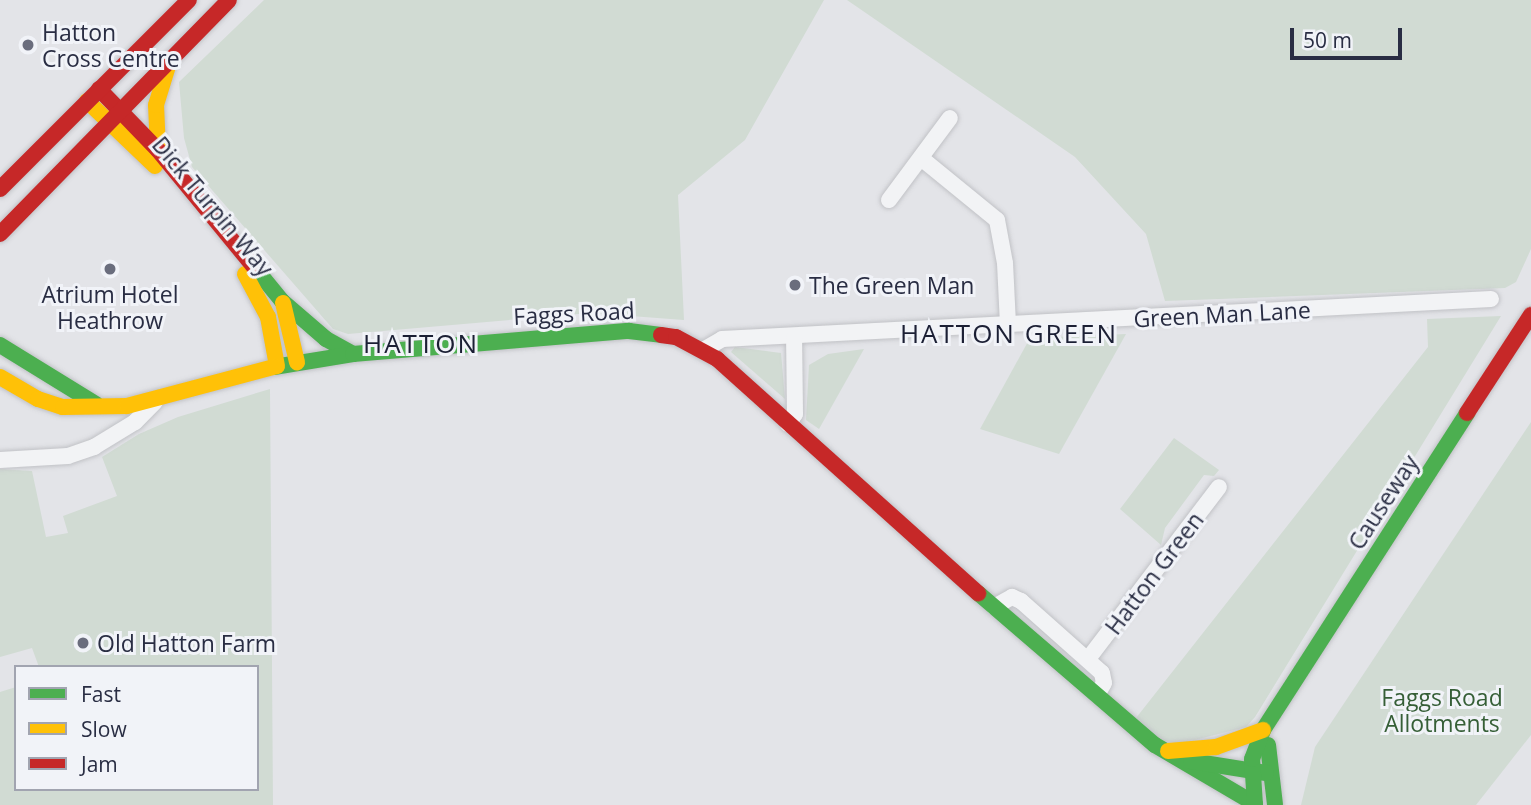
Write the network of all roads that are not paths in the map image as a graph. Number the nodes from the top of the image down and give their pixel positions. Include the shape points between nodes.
1 (189, 0) edge
2 (229, 0) edge
3 (169, 64) junction
4 (99, 89) junction
5 (87, 101) junction
6 (116, 118) junction
7 (950, 118) dead end
8 (158, 150) junction
9 (921, 158) junction
10 (0, 189) edge
11 (889, 200) dead end
12 (0, 234) edge
13 (1491, 299) dead end
14 (282, 301) junction
15 (1531, 315) edge
16 (1008, 324) junction
17 (793, 337) junction
18 (0, 345) edge
19 (705, 349) junction
20 (352, 354) junction
21 (20, 359) junction
22 (297, 362) junction
23 (277, 366) junction
24 (1, 381) edge
25 (155, 402) junction
26 (103, 406) junction
27 (788, 424) junction
28 (0, 460) edge
29 (1219, 487) dead end
30 (994, 607) junction
31 (1088, 659) junction
32 (1097, 695) junction
33 (1273, 713) junction
34 (1263, 730) junction
35 (1162, 750) junction
36 (1178, 760) junction
37 (1252, 770) junction
38 (1268, 774) junction
39 (1255, 805) edge
40 (1275, 805) edge

1 - 4 main road
2 - 3 main road
3 - 6 main road
3 - 8 main road via 156,105
4 - 5 main road
4 - 6 main road
5 - 6 main road
5 - 10 main road
6 - 8 main road, Dick Turpin Way via 134,125
6 - 12 main road
6 - 23 main road, Dick Turpin Way via 255,287 271,327
7 - 9 street
8 - 14 main road, Dick Turpin Way
9 - 11 street
9 - 16 street via 997,220
13 - 16 street, Green Man Lane
14 - 20 main road, Dick Turpin Way via 326,339
14 - 22 main road
15 - 33 main road, Causeway
16 - 17 street, Green Man Lane
17 - 19 street, Green Man Lane via 722,339
17 - 27 street via 794,414
18 - 21 main road, Faggs Road
19 - 20 main road, Faggs Road via 676,337 629,331
19 - 27 main road, Faggs Road
20 - 22 main road, Faggs Road
21 - 24 main road
21 - 26 main road, Faggs Road via 65,389
22 - 23 main road, Faggs Road
23 - 25 main road, Faggs Road
24 - 26 main road, Faggs Road via 63,407
25 - 26 main road, Faggs Road
25 - 28 street via 135,422 94,447 68,456
27 - 30 main road, Faggs Road
29 - 31 street, Hatton Green
30 - 31 street via 1012,597 1021,601
30 - 32 main road, Faggs Road
31 - 32 street via 1104,678
32 - 35 main road, Faggs Road
33 - 34 main road, Causeway
33 - 38 main road, Causeway
34 - 35 main road via 1199,750
34 - 37 main road, Causeway
35 - 36 main road, Faggs Road
36 - 37 main road
36 - 39 main road, Faggs Road
37 - 38 main road
37 - 39 main road, Causeway
38 - 40 main road

